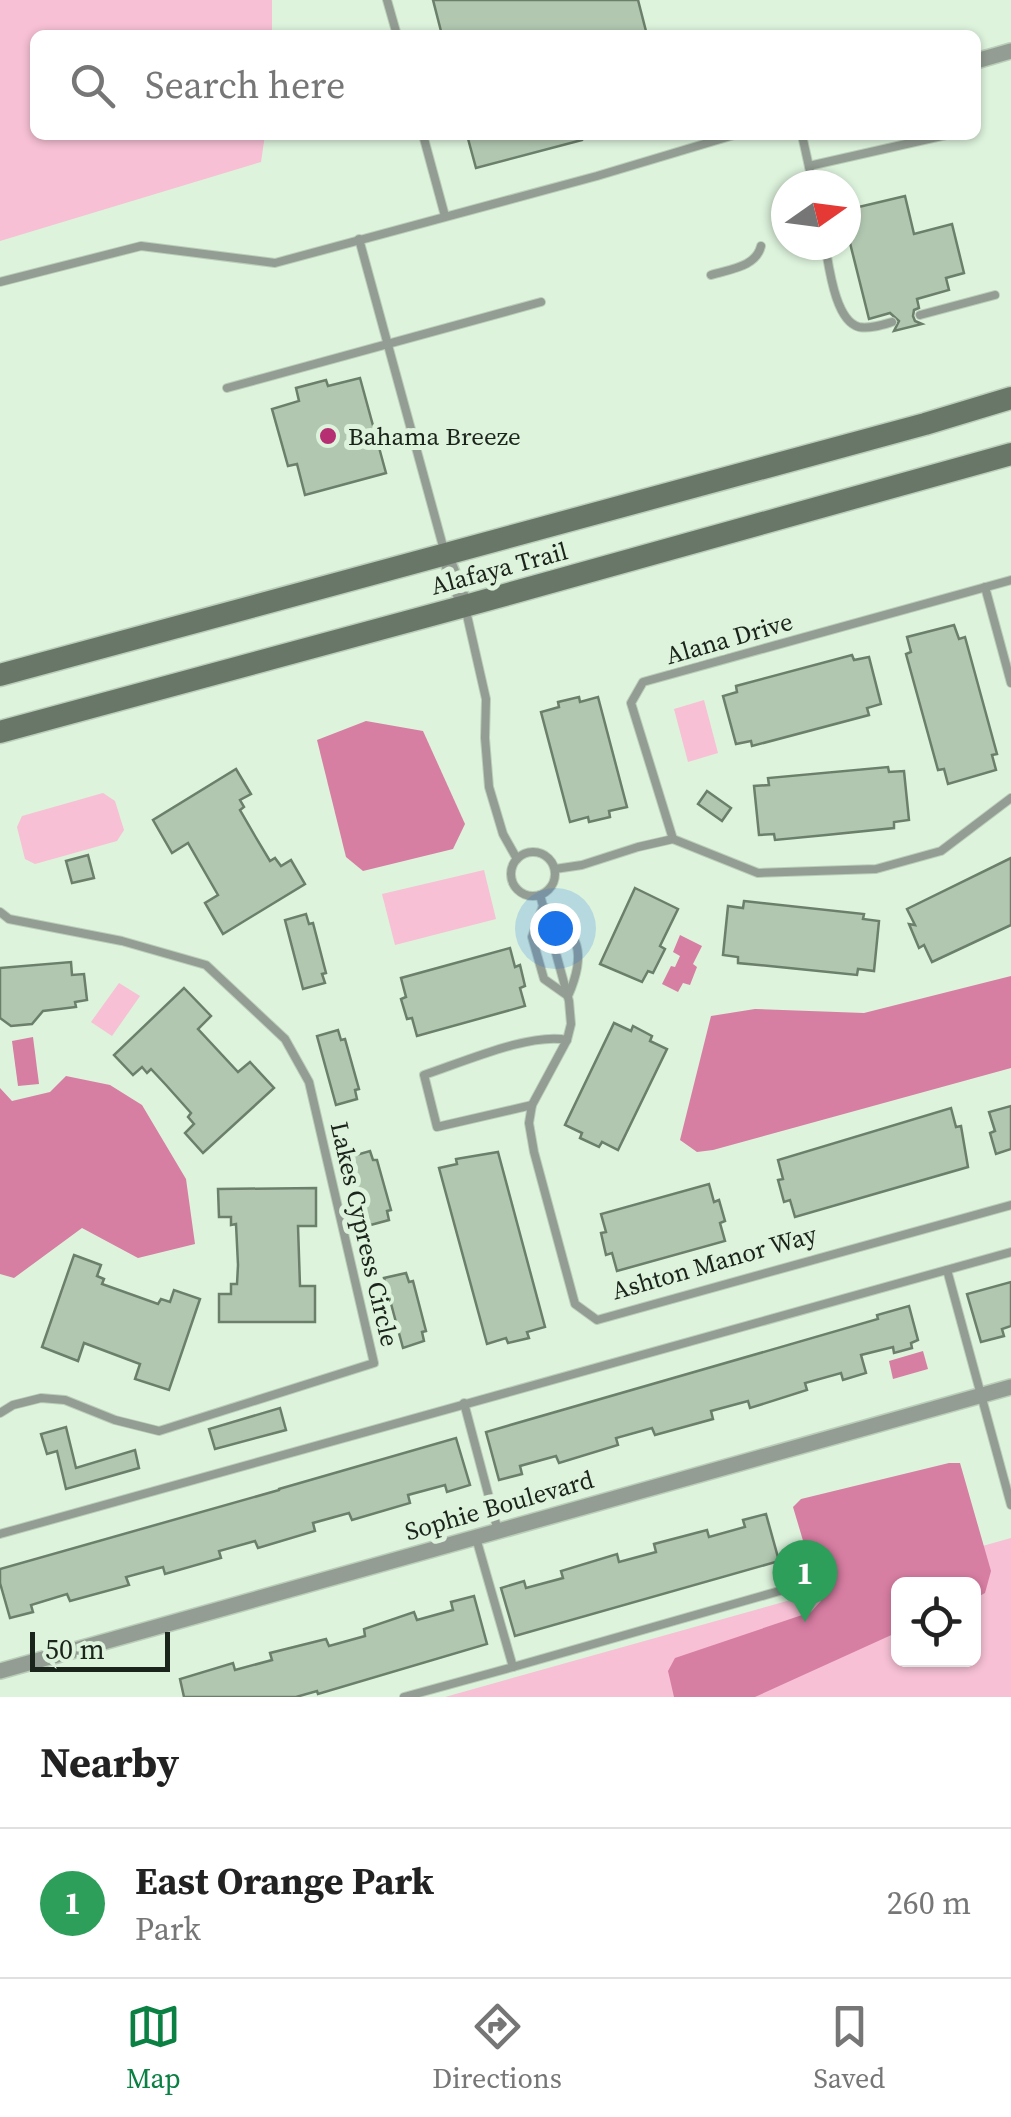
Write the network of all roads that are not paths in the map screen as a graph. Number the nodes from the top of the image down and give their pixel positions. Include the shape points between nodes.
1 (388, 0) edge
2 (396, 30) edge
3 (1011, 52) edge
4 (981, 60) edge
5 (425, 140) edge
6 (717, 140) edge
7 (803, 140) edge
8 (924, 140) edge
9 (809, 166) junction
10 (810, 170) edge
11 (445, 216) junction
12 (359, 239) junction
13 (761, 246) dead end
14 (828, 260) edge
15 (711, 275) dead end
16 (0, 282) edge
17 (995, 295) dead end
18 (540, 302) dead end
19 (920, 315) dead end
20 (892, 322) dead end
21 (388, 345) junction
22 (227, 388) dead end
23 (1011, 398) edge
24 (1011, 454) edge
25 (445, 555) junction
26 (1011, 580) edge
27 (985, 587) junction
28 (465, 606) junction
29 (0, 675) edge
30 (1011, 683) edge
31 (0, 732) edge
32 (1011, 798) edge
33 (674, 839) junction
34 (517, 858) junction
35 (555, 869) junction
36 (540, 895) junction
37 (543, 906) junction
38 (0, 912) edge
39 (9, 919) junction
40 (0, 927) edge
41 (568, 996) junction
42 (567, 1040) junction
43 (532, 1105) junction
44 (1011, 1205) edge
45 (1011, 1252) edge
46 (946, 1270) junction
47 (1011, 1387) edge
48 (980, 1396) junction
49 (464, 1404) junction
50 (0, 1414) edge
51 (1011, 1506) edge
52 (498, 1531) junction
53 (0, 1534) edge
54 (476, 1538) junction
55 (784, 1590) dead end
56 (513, 1666) junction
57 (0, 1672) edge
58 (404, 1697) edge

1 - 2 lane
3 - 4 street
5 - 11 lane
6 - 11 lane
7 - 9 lane
8 - 9 lane
9 - 10 lane
11 - 12 lane
12 - 16 lane via 275,263 140,246
12 - 21 lane
13 - 15 lane via 750,263
14 - 20 lane via 850,323 861,328
17 - 19 lane
18 - 21 lane
21 - 22 lane
21 - 25 lane
23 - 25 main road, Alafaya Trail
24 - 28 main road, Alafaya Trail
25 - 28 street
25 - 29 main road, Alafaya Trail
26 - 27 lane, Alana Drive
27 - 30 lane
27 - 33 lane, Alana Drive via 643,682 632,703
28 - 31 main road, Alafaya Trail
28 - 34 lane via 486,699 490,787
32 - 33 lane via 941,851 876,870 758,872
33 - 35 lane
34 - 35 lane via 541,853
34 - 36 lane via 513,884 523,894
35 - 36 lane via 554,884
36 - 37 lane
37 - 41 lane
37 - 41 lane via 532,936 544,979
37 - 41 lane via 573,933 580,970
38 - 39 lane, Lakes Cypress Circle
39 - 40 lane
39 - 50 lane, Lakes Cypress Circle via 122,940 206,965 285,1039 309,1082 374,1363 159,1431 65,1400 41,1398
41 - 42 lane
42 - 43 lane
42 - 43 lane via 521,1043 424,1075 436,1127
43 - 44 lane, Ashton Manor Way via 534,1152 575,1304 597,1320
45 - 46 lane
46 - 48 lane
46 - 49 lane
47 - 48 street, Sophie Boulevard
48 - 51 lane
48 - 52 street, Sophie Boulevard
49 - 52 lane
49 - 53 lane
52 - 54 street, Sophie Boulevard
54 - 56 lane
54 - 57 street, Sophie Boulevard
55 - 56 lane
56 - 58 lane

